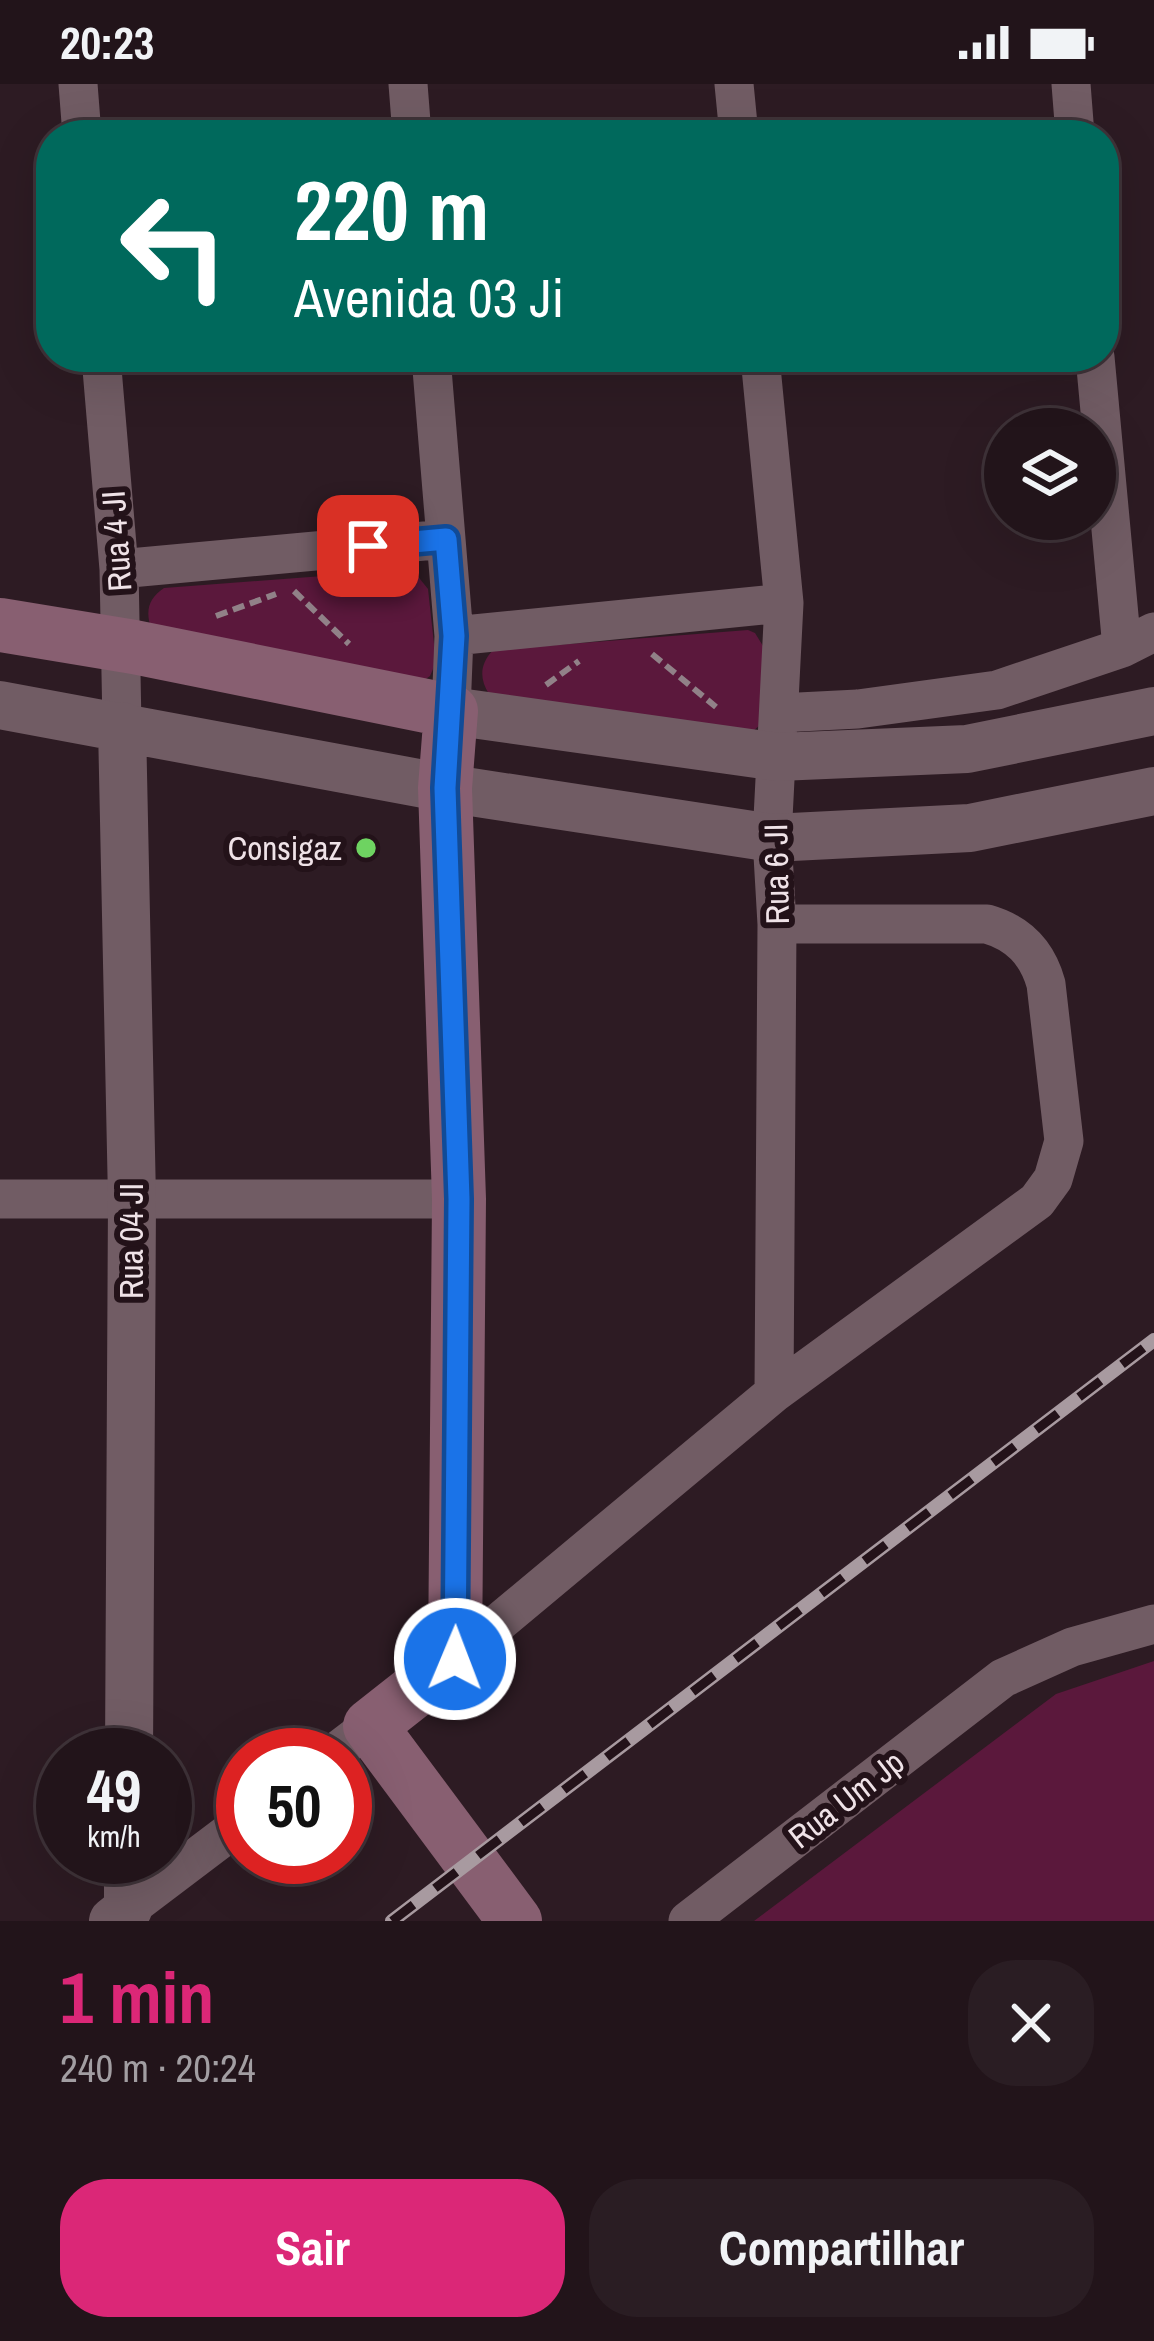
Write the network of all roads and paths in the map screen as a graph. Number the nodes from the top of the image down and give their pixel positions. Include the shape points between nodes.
1 (78, 84) edge
2 (408, 84) edge
3 (734, 84) edge
4 (1071, 84) edge
5 (81, 120) edge
6 (411, 120) edge
7 (738, 120) edge
8 (1075, 120) edge
9 (102, 372) edge
10 (432, 372) edge
11 (761, 372) edge
12 (1097, 372) edge
13 (446, 539) junction
14 (119, 568) junction
15 (784, 603) junction
16 (0, 625) edge
17 (454, 636) junction
18 (1138, 640) edge
19 (640, 644) dead end
20 (122, 645) junction
21 (587, 656) dead end
22 (0, 705) edge
23 (1154, 712) edge
24 (475, 715) junction
25 (726, 715) dead end
26 (122, 726) junction
27 (778, 735) junction
28 (445, 788) junction
29 (1154, 790) edge
30 (772, 838) junction
31 (778, 924) junction
32 (0, 1199) edge
33 (132, 1199) junction
34 (459, 1199) junction
35 (774, 1393) junction
36 (1154, 1624) edge
37 (455, 1659) junction
38 (129, 1728) edge
39 (367, 1728) edge
40 (372, 1759) edge
41 (216, 1842) edge
42 (124, 1884) edge
43 (120, 1915) edge
44 (515, 1921) edge
45 (688, 1921) edge

1 - 5 street
2 - 6 street
3 - 7 street
4 - 8 street
9 - 14 street, Rua 4 JI
10 - 13 street
11 - 15 street, Rua 6 JI
12 - 18 street
13 - 14 street
13 - 17 street
14 - 20 street, Rua 4 JI
15 - 17 street
15 - 27 street, Rua 6 JI
16 - 20 main road
17 - 24 street
18 - 27 street via 997,690 858,709
19 - 25 path
20 - 24 main road
20 - 26 street, Rua 4 JI
21 - 24 path
22 - 26 street
23 - 27 street via 968,749
24 - 27 street
24 - 28 main road
26 - 28 street
26 - 33 street, Rua 04 JI
27 - 30 street, Rua 6 JI
28 - 30 street
28 - 34 main road
29 - 30 street via 970,828
30 - 31 street, Rua 6 JI
31 - 35 street, Rua 6 JI
31 - 35 street via 987,924 1021,940 1046,984 1064,1142 1053,1180 1036,1201
32 - 33 street
33 - 34 street
33 - 38 street, Rua 04 JI
34 - 37 main road
35 - 37 street
36 - 45 street, Rua Um Jp via 1003,1678
37 - 39 main road
40 - 44 main road via 434,1811
41 - 43 street
42 - 43 street

